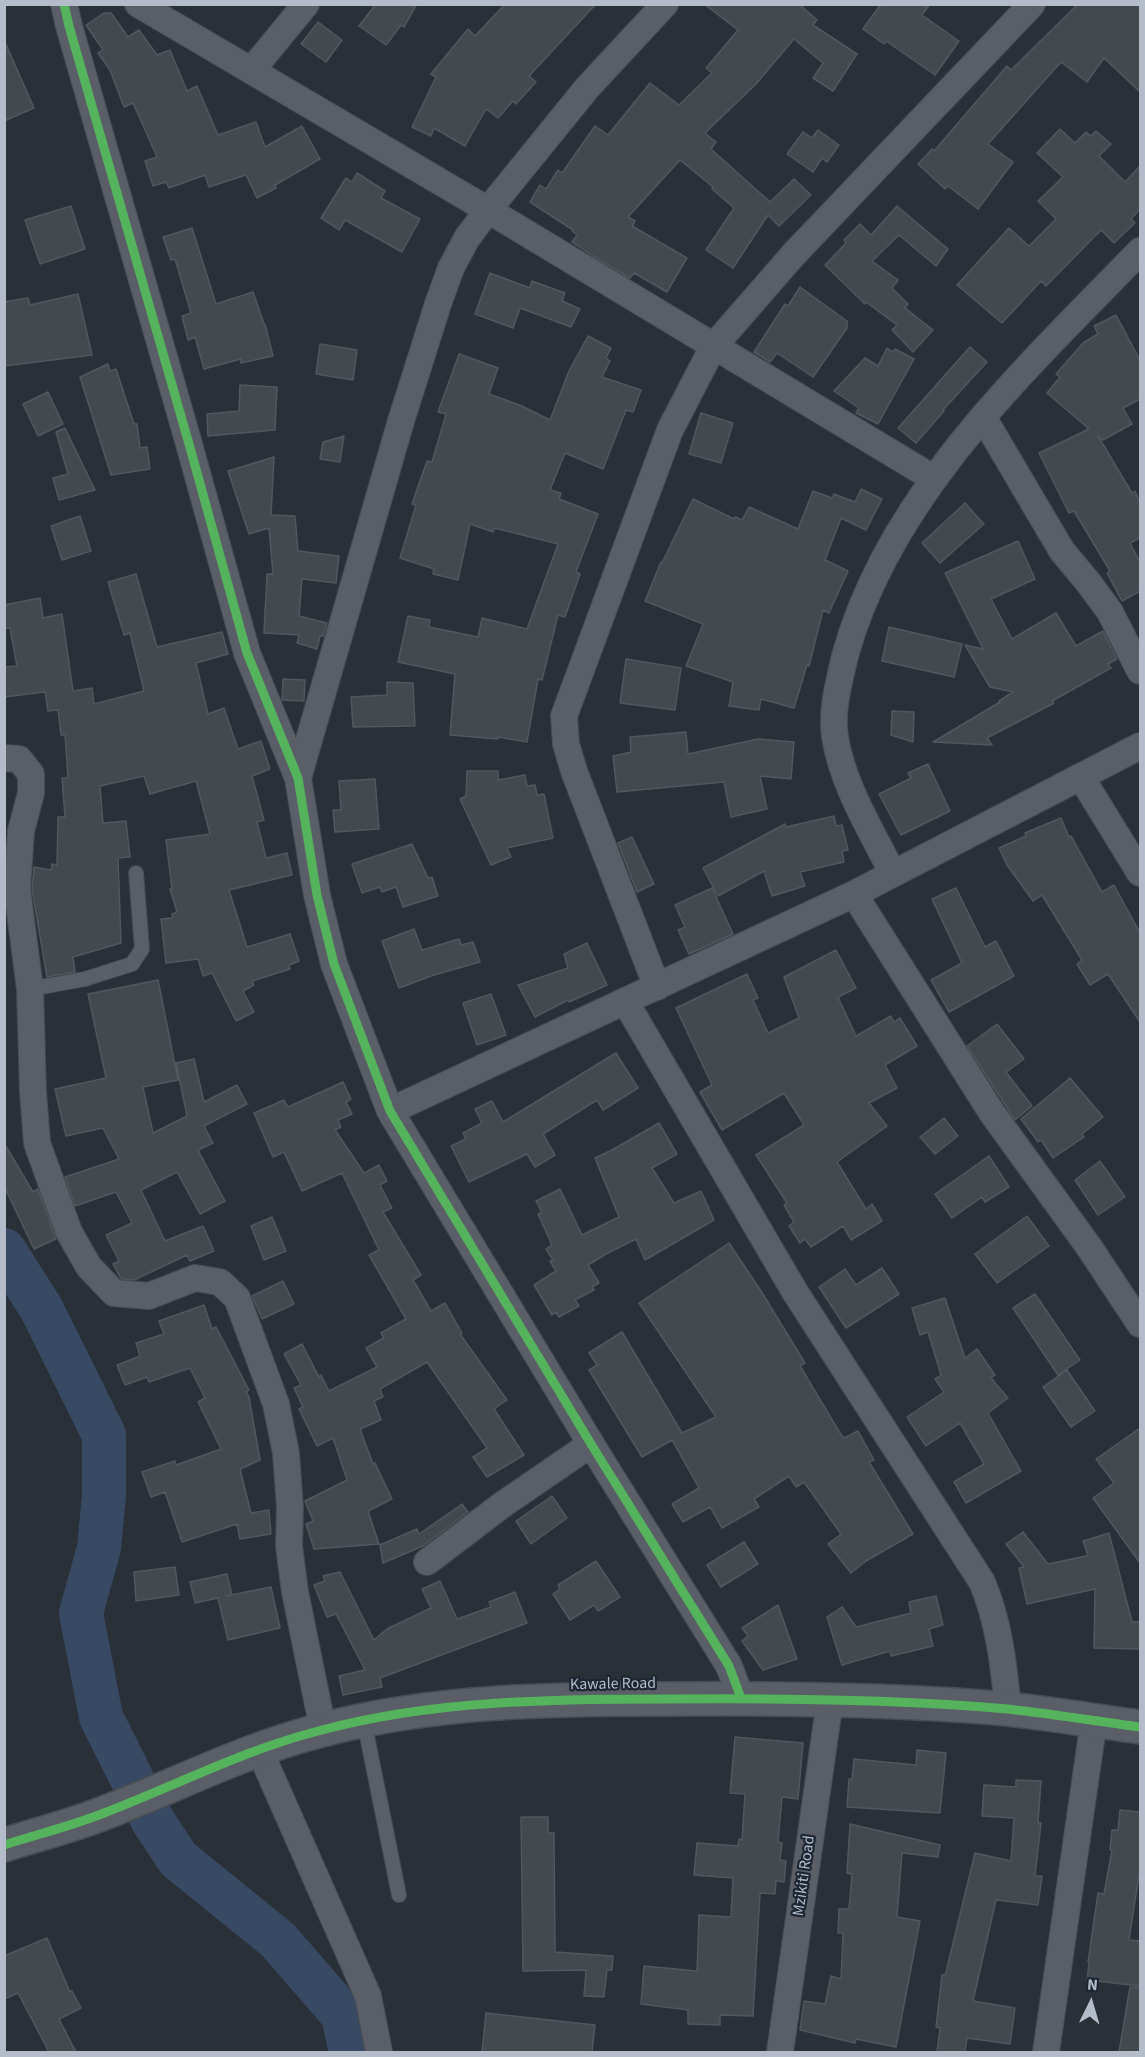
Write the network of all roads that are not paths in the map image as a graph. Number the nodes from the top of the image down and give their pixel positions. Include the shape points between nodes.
1 (64, 4) edge
2 (138, 4) edge
3 (306, 4) edge
4 (665, 4) edge
5 (1032, 4) edge
6 (251, 71) junction
7 (488, 210) junction
8 (1140, 251) edge
9 (713, 347) junction
10 (983, 417) junction
11 (933, 478) junction
12 (1140, 671) edge
13 (1140, 746) edge
14 (4, 758) edge
15 (1081, 777) junction
16 (298, 778) junction
17 (136, 873) dead end
18 (1140, 873) edge
19 (893, 874) junction
20 (854, 894) junction
21 (657, 987) junction
22 (30, 989) junction
23 (625, 1001) junction
24 (390, 1111) junction
25 (1140, 1324) edge
26 (591, 1444) junction
27 (427, 1562) dead end
28 (741, 1698) junction
29 (830, 1700) junction
30 (1008, 1710) junction
31 (1094, 1720) junction
32 (364, 1721) junction
33 (1140, 1727) edge
34 (323, 1729) junction
35 (259, 1749) junction
36 (4, 1845) edge
37 (399, 1895) dead end
38 (379, 2052) edge
39 (780, 2052) edge
40 (1046, 2052) edge

1 - 16 street via 247,653
2 - 6 street
3 - 6 street
4 - 7 street via 587,88
5 - 9 street via 794,254
6 - 7 street
7 - 9 street
7 - 16 street via 451,268 438,304
8 - 10 street
9 - 11 street
9 - 21 street via 670,430 564,716 566,744 574,771
10 - 11 street
10 - 12 street via 1062,551 1110,612
11 - 19 street via 887,549 851,634 835,702 835,735 843,772
13 - 15 street
14 - 22 street via 20,759 31,774 31,792 21,831 17,889
15 - 18 street
15 - 19 street
16 - 24 street via 317,895 334,964
17 - 22 lane via 142,949 132,964 85,980
19 - 20 street
20 - 21 street
20 - 25 street via 992,1113
21 - 23 street
22 - 34 street via 37,1143 69,1232 89,1267 114,1293 148,1296 195,1278 220,1282 237,1298 276,1404 286,1453 289,1546 295,1592
23 - 24 street
23 - 30 street via 795,1292 982,1582 997,1629
24 - 26 street
26 - 27 street
26 - 28 street via 729,1666
28 - 29 street, Kawale Road
28 - 32 street, Kawale Road via 486,1704
29 - 30 street, Kawale Road
29 - 39 street, Mzikiti Road
30 - 31 street, Kawale Road
31 - 33 street, Kawale Road
31 - 40 street
32 - 34 street, Kawale Road
32 - 37 lane
34 - 35 street, Kawale Road
35 - 36 street, Kawale Road via 103,1814
35 - 38 street via 368,1996

